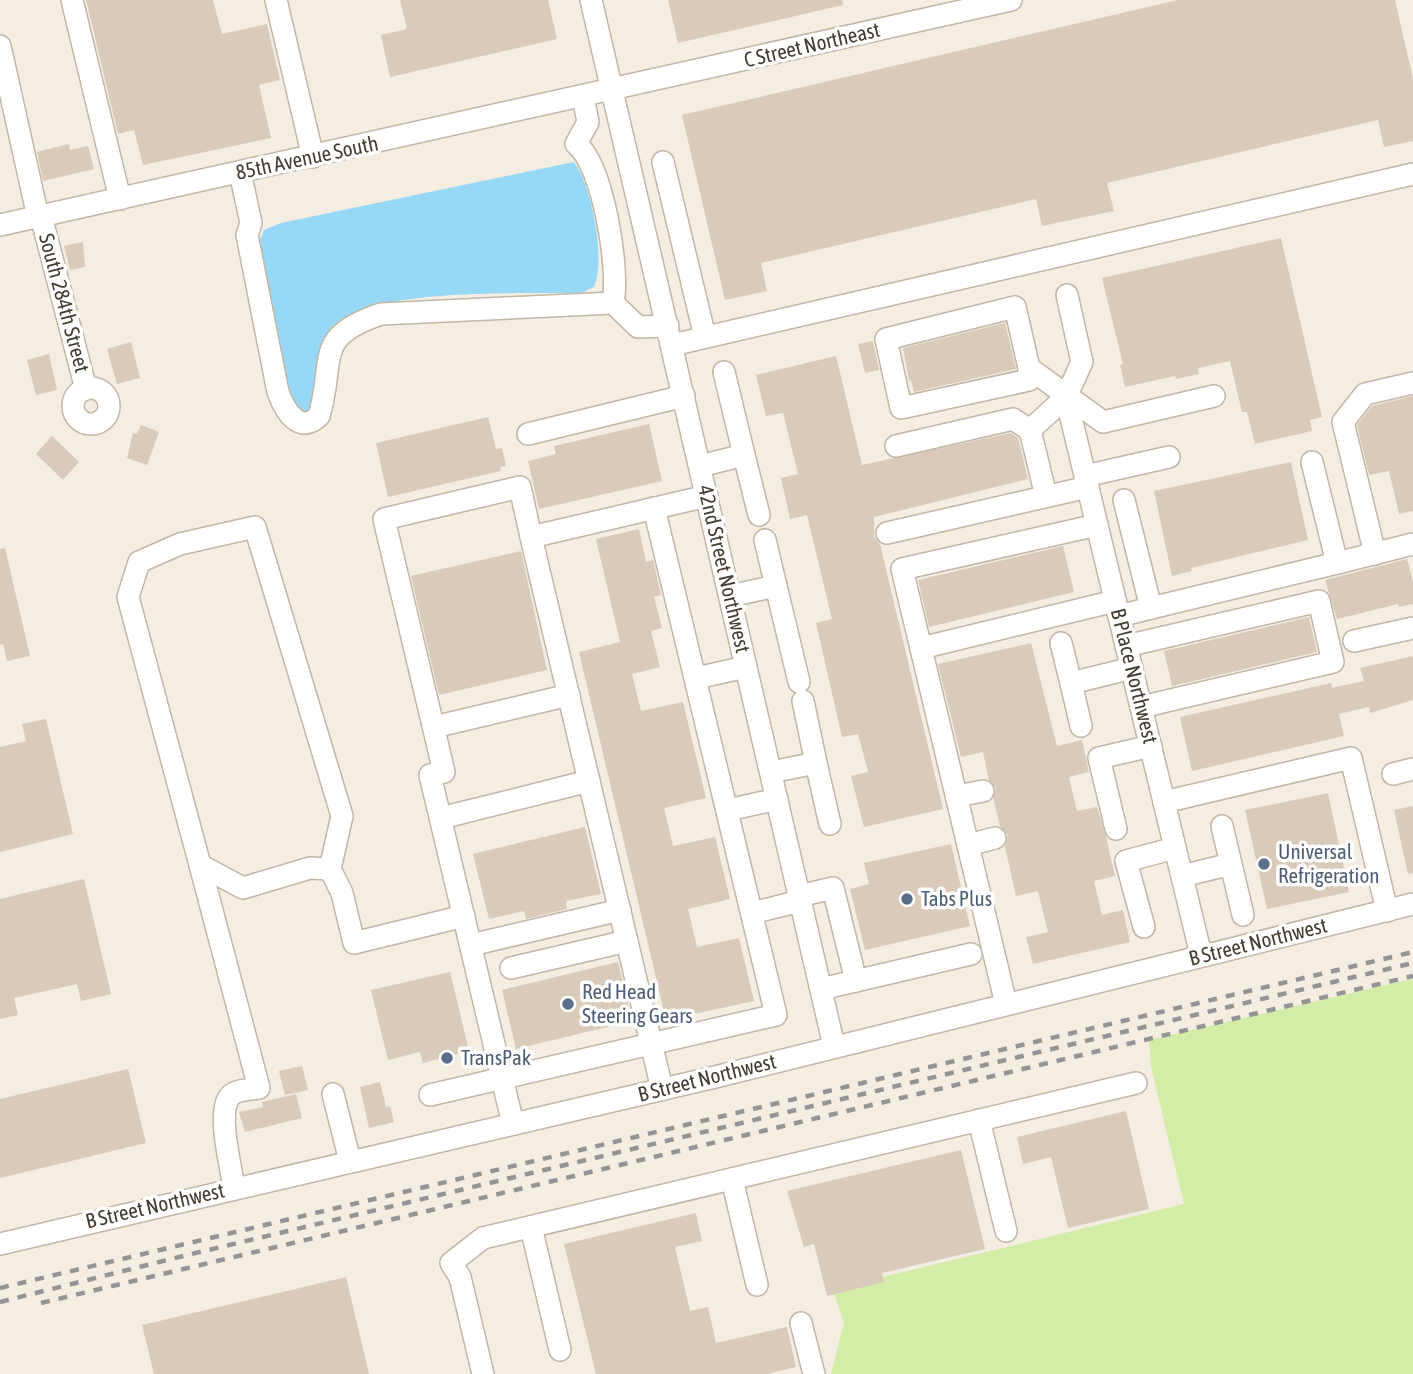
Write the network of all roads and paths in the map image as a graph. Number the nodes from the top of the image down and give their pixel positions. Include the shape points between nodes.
1 (72, 0) edge
2 (275, 0) edge
3 (591, 0) edge
4 (1012, 0) edge
5 (0, 46) edge
6 (614, 91) junction
7 (583, 97) junction
8 (313, 156) junction
9 (663, 162) dead end
10 (240, 172) junction
11 (1413, 174) edge
12 (120, 199) junction
13 (39, 216) junction
14 (0, 225) edge
15 (1067, 295) dead end
16 (613, 303) junction
17 (670, 336) junction
18 (705, 337) junction
19 (1029, 368) junction
20 (724, 372) dead end
21 (1413, 383) edge
22 (86, 389) dead end
23 (684, 396) junction
24 (1214, 396) dead end
25 (1066, 397) junction
26 (1030, 430) junction
27 (528, 433) dead end
28 (896, 446) dead end
29 (744, 455) junction
30 (1169, 457) dead end
31 (1312, 462) dead end
32 (700, 466) junction
33 (1086, 482) junction
34 (707, 496) junction
35 (1046, 496) junction
36 (1124, 500) dead end
37 (654, 508) junction
38 (759, 515) dead end
39 (1097, 525) junction
40 (887, 533) dead end
41 (531, 537) junction
42 (765, 540) dead end
43 (1413, 544) edge
44 (1375, 554) junction
45 (1337, 563) junction
46 (776, 586) junction
47 (730, 597) junction
48 (1150, 608) junction
49 (1117, 609) junction
50 (1413, 628) edge
51 (1354, 641) dead end
52 (1061, 643) dead end
53 (1126, 646) junction
54 (921, 648) junction
55 (746, 667) junction
56 (1132, 668) junction
57 (696, 678) junction
58 (1070, 684) junction
59 (569, 695) junction
60 (1141, 707) junction
61 (1081, 726) dead end
62 (434, 727) junction
63 (1150, 746) junction
64 (816, 763) junction
65 (771, 772) junction
66 (589, 781) junction
67 (983, 791) dead end
68 (957, 796) junction
69 (777, 799) junction
70 (1164, 802) junction
71 (728, 810) junction
72 (441, 818) junction
73 (830, 824) dead end
74 (1222, 826) dead end
75 (1116, 829) dead end
76 (995, 838) dead end
77 (968, 845) junction
78 (1175, 848) junction
79 (1231, 864) junction
80 (200, 866) junction
81 (330, 869) junction
82 (1182, 876) junction
83 (800, 899) junction
84 (1413, 904) edge
85 (620, 910) junction
86 (1387, 911) junction
87 (752, 913) junction
88 (1243, 915) dead end
89 (464, 916) junction
90 (1144, 927) dead end
91 (627, 941) junction
92 (471, 945) junction
93 (971, 954) dead end
94 (1201, 955) junction
95 (511, 968) dead end
96 (856, 981) junction
97 (821, 989) junction
98 (1006, 1004) junction
99 (651, 1043) junction
100 (834, 1046) junction
101 (502, 1077) junction
102 (1136, 1083) dead end
103 (662, 1089) junction
104 (333, 1094) dead end
105 (430, 1095) dead end
106 (979, 1120) junction
107 (513, 1124) junction
108 (350, 1161) junction
109 (732, 1179) junction
110 (234, 1188) junction
111 (531, 1227) junction
112 (1006, 1231) dead end
113 (0, 1244) edge
114 (757, 1285) dead end
115 (801, 1323) dead end
116 (560, 1350) dead end
117 (483, 1374) edge
118 (814, 1374) edge

1 - 12 street
2 - 8 street
3 - 6 street, 42nd Street Northwest
4 - 6 street, C Street Northeast
5 - 13 street, South 284th Street
6 - 7 street, 85th Avenue South
6 - 17 street, 42nd Street Northwest
7 - 8 street, 85th Avenue South
7 - 16 street via 588,122 576,144 586,151 594,169 612,244 616,272
8 - 10 street, 85th Avenue South
9 - 18 street
10 - 12 street, 85th Avenue South
10 - 16 street via 251,223 247,235 278,392 291,418 302,423 319,416 330,350 337,336 358,321 417,310
11 - 18 street
12 - 13 street, 85th Avenue South
13 - 14 street, 85th Avenue South
13 - 22 street, South 284th Street
15 - 25 street via 1082,362
16 - 17 street via 638,327
17 - 18 street
17 - 23 street, 42nd Street Northwest
19 - 19 street via 1015,307 886,339 901,408 1029,380
19 - 25 street
20 - 29 street
21 - 44 street via 1365,394 1343,422
23 - 27 street
23 - 32 street, 42nd Street Northwest
24 - 25 street via 1103,422
25 - 26 street
25 - 33 street, B Place Northwest
26 - 28 street via 1013,419
26 - 35 street
29 - 32 street
29 - 38 street
30 - 33 street
31 - 45 street
32 - 34 street, 42nd Street Northwest
33 - 35 street
33 - 39 street, B Place Northwest
34 - 37 street
34 - 47 street, 42nd Street Northwest
35 - 40 street
36 - 48 street
37 - 41 street
37 - 57 street
39 - 49 street, B Place Northwest
39 - 54 street via 902,569
41 - 59 street
41 - 62 street via 520,487 384,519
42 - 46 street
43 - 44 street
44 - 45 street
45 - 48 street
46 - 47 street
46 - 64 street
47 - 55 street, 42nd Street Northwest
48 - 49 street
49 - 53 street, B Place Northwest
49 - 54 street
50 - 51 street
52 - 58 street
53 - 56 street, B Place Northwest
53 - 60 street via 1319,601 1322,613 1334,662
54 - 68 street
55 - 57 street
55 - 65 street, 42nd Street Northwest
56 - 58 street
56 - 60 street, B Place Northwest
57 - 71 street
58 - 61 street
59 - 62 street
59 - 66 street
60 - 63 street, B Place Northwest
62 - 72 street via 444,772 430,775
63 - 70 street, B Place Northwest
63 - 75 street via 1099,758
64 - 65 street
64 - 73 street
65 - 69 street, 42nd Street Northwest
66 - 72 street
66 - 85 street
67 - 68 street
68 - 77 street
69 - 71 street
69 - 83 street, 42nd Street Northwest
70 - 78 street, B Place Northwest
70 - 86 street via 1351,758
71 - 87 street
72 - 89 street
74 - 79 street
76 - 77 street
77 - 98 street
78 - 82 street, B Place Northwest
78 - 90 street via 1126,861
79 - 82 street
79 - 88 street
80 - 81 street via 243,888 310,867
80 - 81 street via 128,597 139,562 180,544 255,527 342,816
80 - 110 street via 258,1088 234,1092 228,1099 225,1126
81 - 89 street via 342,893 354,943
82 - 94 street, B Place Northwest
83 - 87 street
83 - 96 street via 834,888
83 - 97 street, 42nd Street Northwest
84 - 86 street, B Street Northwest
85 - 91 street
85 - 92 street
86 - 94 street, B Street Northwest
87 - 99 street via 776,1015
89 - 92 street
91 - 95 street
91 - 99 street
92 - 101 street
93 - 96 street
94 - 98 street, B Street Northwest
96 - 97 street
97 - 100 street, 42nd Street Northwest
98 - 100 street, B Street Northwest
99 - 101 street
99 - 103 street
100 - 103 street, B Street Northwest
101 - 105 street
101 - 107 street
102 - 106 street
103 - 107 street, B Street Northwest
104 - 108 street
106 - 109 street
106 - 112 street
107 - 108 street, B Street Northwest
108 - 110 street, B Street Northwest
109 - 111 street
109 - 114 street
110 - 113 street, B Street Northwest
111 - 116 street
111 - 117 street via 483,1238 451,1263 460,1277
115 - 118 street

